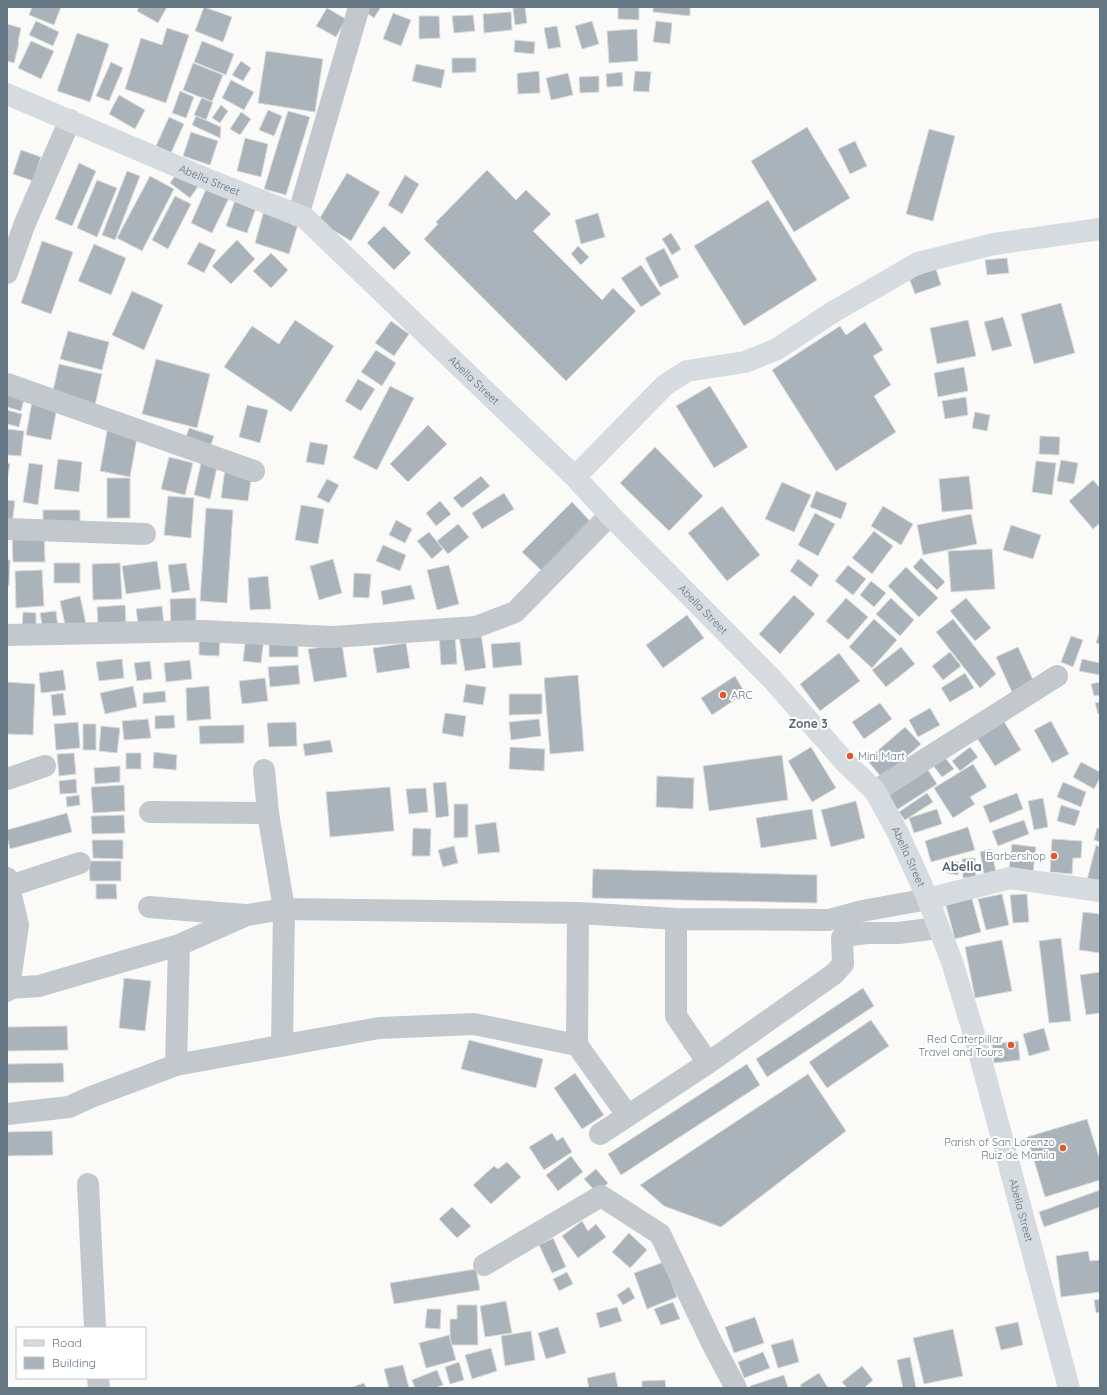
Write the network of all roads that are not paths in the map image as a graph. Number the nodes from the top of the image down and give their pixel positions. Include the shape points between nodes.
1 (359, 7) edge
2 (7, 94) edge
3 (70, 120) junction
4 (298, 216) junction
5 (1100, 229) edge
6 (7, 273) edge
7 (7, 384) edge
8 (254, 471) dead end
9 (575, 477) junction
10 (610, 515) junction
11 (7, 529) edge
12 (145, 534) dead end
13 (7, 635) edge
14 (1057, 676) dead end
15 (45, 766) dead end
16 (264, 770) dead end
17 (7, 779) edge
18 (875, 791) junction
19 (150, 812) dead end
20 (268, 813) junction
21 (80, 863) dead end
22 (8, 882) edge
23 (1100, 891) edge
24 (928, 899) junction
25 (893, 906) junction
26 (149, 907) dead end
27 (284, 908) junction
28 (578, 913) junction
29 (248, 915) junction
30 (676, 919) junction
31 (938, 928) junction
32 (898, 933) junction
33 (179, 946) junction
34 (8, 989) edge
35 (577, 1045) junction
36 (282, 1046) junction
37 (708, 1063) junction
38 (176, 1065) junction
39 (7, 1114) edge
40 (628, 1116) junction
41 (600, 1134) dead end
42 (88, 1184) dead end
43 (484, 1265) dead end
44 (96, 1327) edge
45 (736, 1388) edge
46 (1069, 1388) edge

1 - 4 street
2 - 3 street, Abella Street
3 - 4 street, Abella Street
3 - 6 street via 25,223
4 - 9 street, Abella Street via 305,218
5 - 9 street via 994,244 918,263 833,312 777,350 746,362 687,371 665,385
7 - 8 street
9 - 10 street, Abella Street
10 - 13 street via 515,612 476,627 333,638 202,631
10 - 18 street, Abella Street via 772,679
11 - 12 street
14 - 18 street
15 - 17 street
16 - 20 street
18 - 24 street, Abella Street via 898,833
19 - 20 street
20 - 27 street
21 - 22 street
22 - 34 street via 18,925
23 - 24 street via 1010,878
24 - 25 street
24 - 31 street, Abella Street
25 - 30 street via 829,920
25 - 32 street
26 - 29 street
27 - 28 street
27 - 29 street
27 - 36 street
28 - 30 street
28 - 35 street
29 - 33 street
30 - 37 street via 676,1016
31 - 32 street
31 - 46 street, Abella Street via 952,962 974,1034
32 - 37 street via 844,936 843,964 834,974
33 - 34 street via 39,986
33 - 38 street
35 - 36 street via 474,1024 379,1028
35 - 40 street
36 - 38 street
37 - 40 street
38 - 39 street via 69,1107
40 - 41 street
42 - 44 street
43 - 45 street via 601,1196 660,1234

